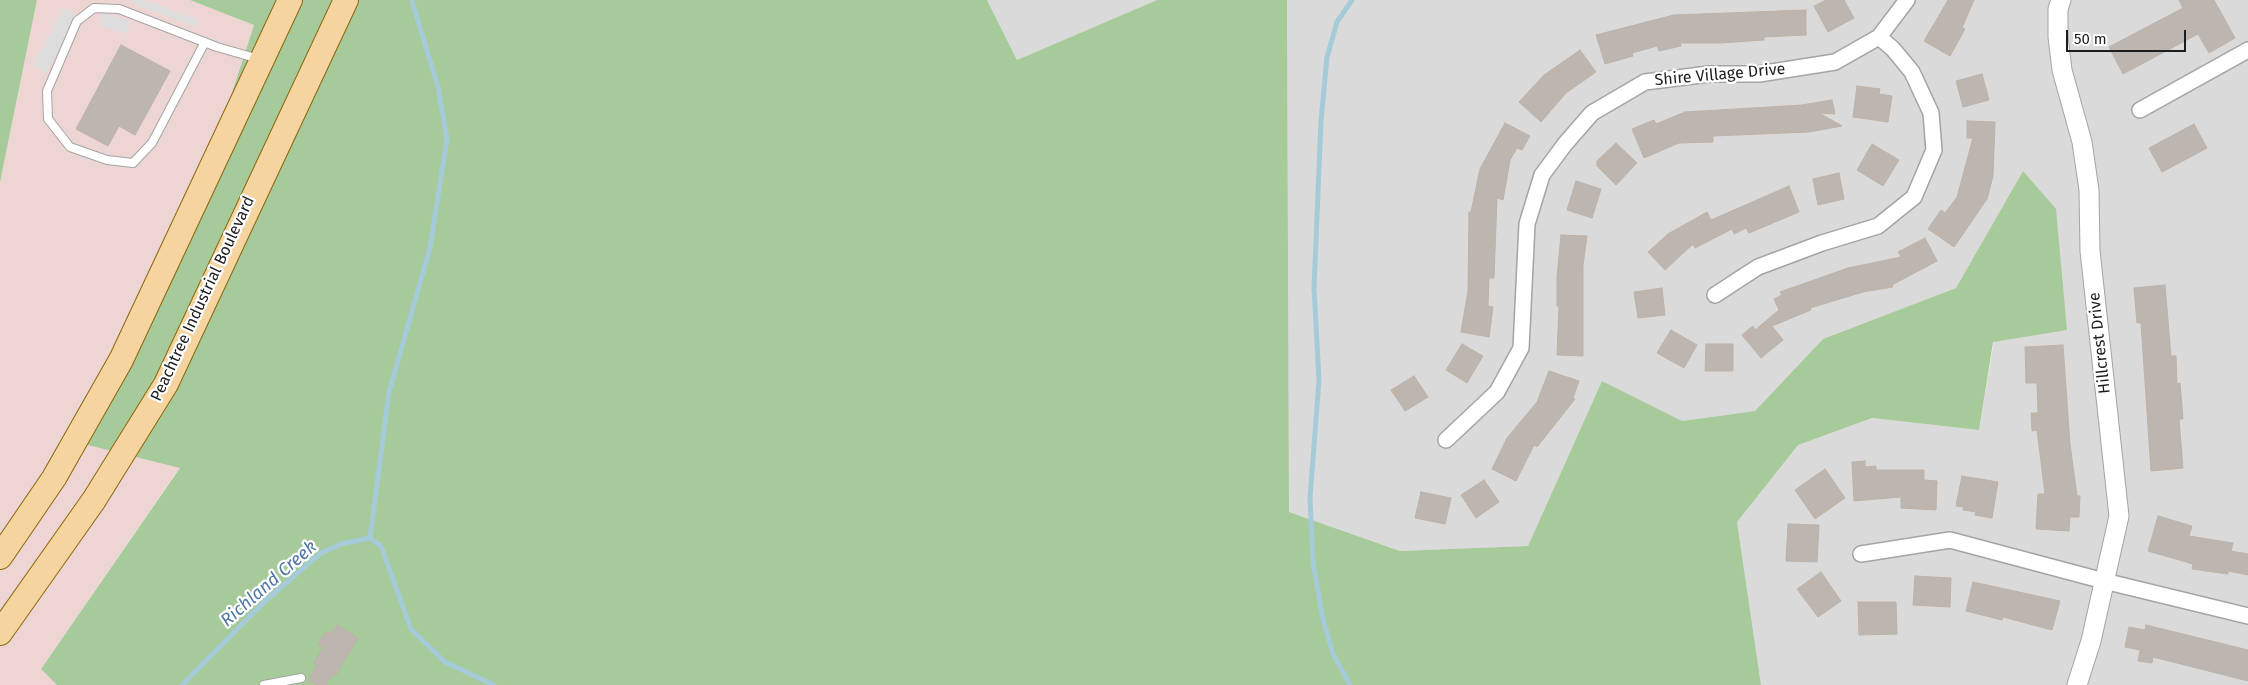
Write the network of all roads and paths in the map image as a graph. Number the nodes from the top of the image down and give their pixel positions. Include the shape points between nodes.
1 (290, 0) edge
2 (346, 0) edge
3 (1907, 0) edge
4 (2061, 0) edge
5 (1878, 38) junction
6 (205, 42) junction
7 (2248, 50) edge
8 (261, 60) junction
9 (2140, 110) dead end
10 (1715, 295) dead end
11 (1446, 440) dead end
12 (1861, 554) dead end
13 (0, 557) edge
14 (2104, 582) junction
15 (2248, 616) edge
16 (0, 633) edge
17 (301, 678) dead end
18 (264, 685) edge
19 (2077, 685) edge

1 - 8 main road
2 - 16 main road, Peachtree Industrial Boulevard via 166,384 94,500
3 - 5 street, Shire Village Drive
4 - 14 street, Hillcrest Drive via 2058,37 2062,70 2082,142 2089,190 2090,251 2119,516
5 - 10 street via 1893,49 1912,72 1931,113 1934,150 1914,198 1878,226 1758,267
5 - 11 street, Shire Village Drive via 1835,62 1759,74 1710,74 1645,82 1592,113 1542,175 1527,224 1521,348 1497,392
6 - 6 lane via 119,10 94,8 77,21 47,91 48,119 70,147 107,160 133,163 152,143
6 - 8 lane
7 - 9 street
8 - 13 main road via 121,360 54,478
12 - 14 street via 1950,540
14 - 15 street
14 - 19 street, Hillcrest Drive
17 - 18 lane

